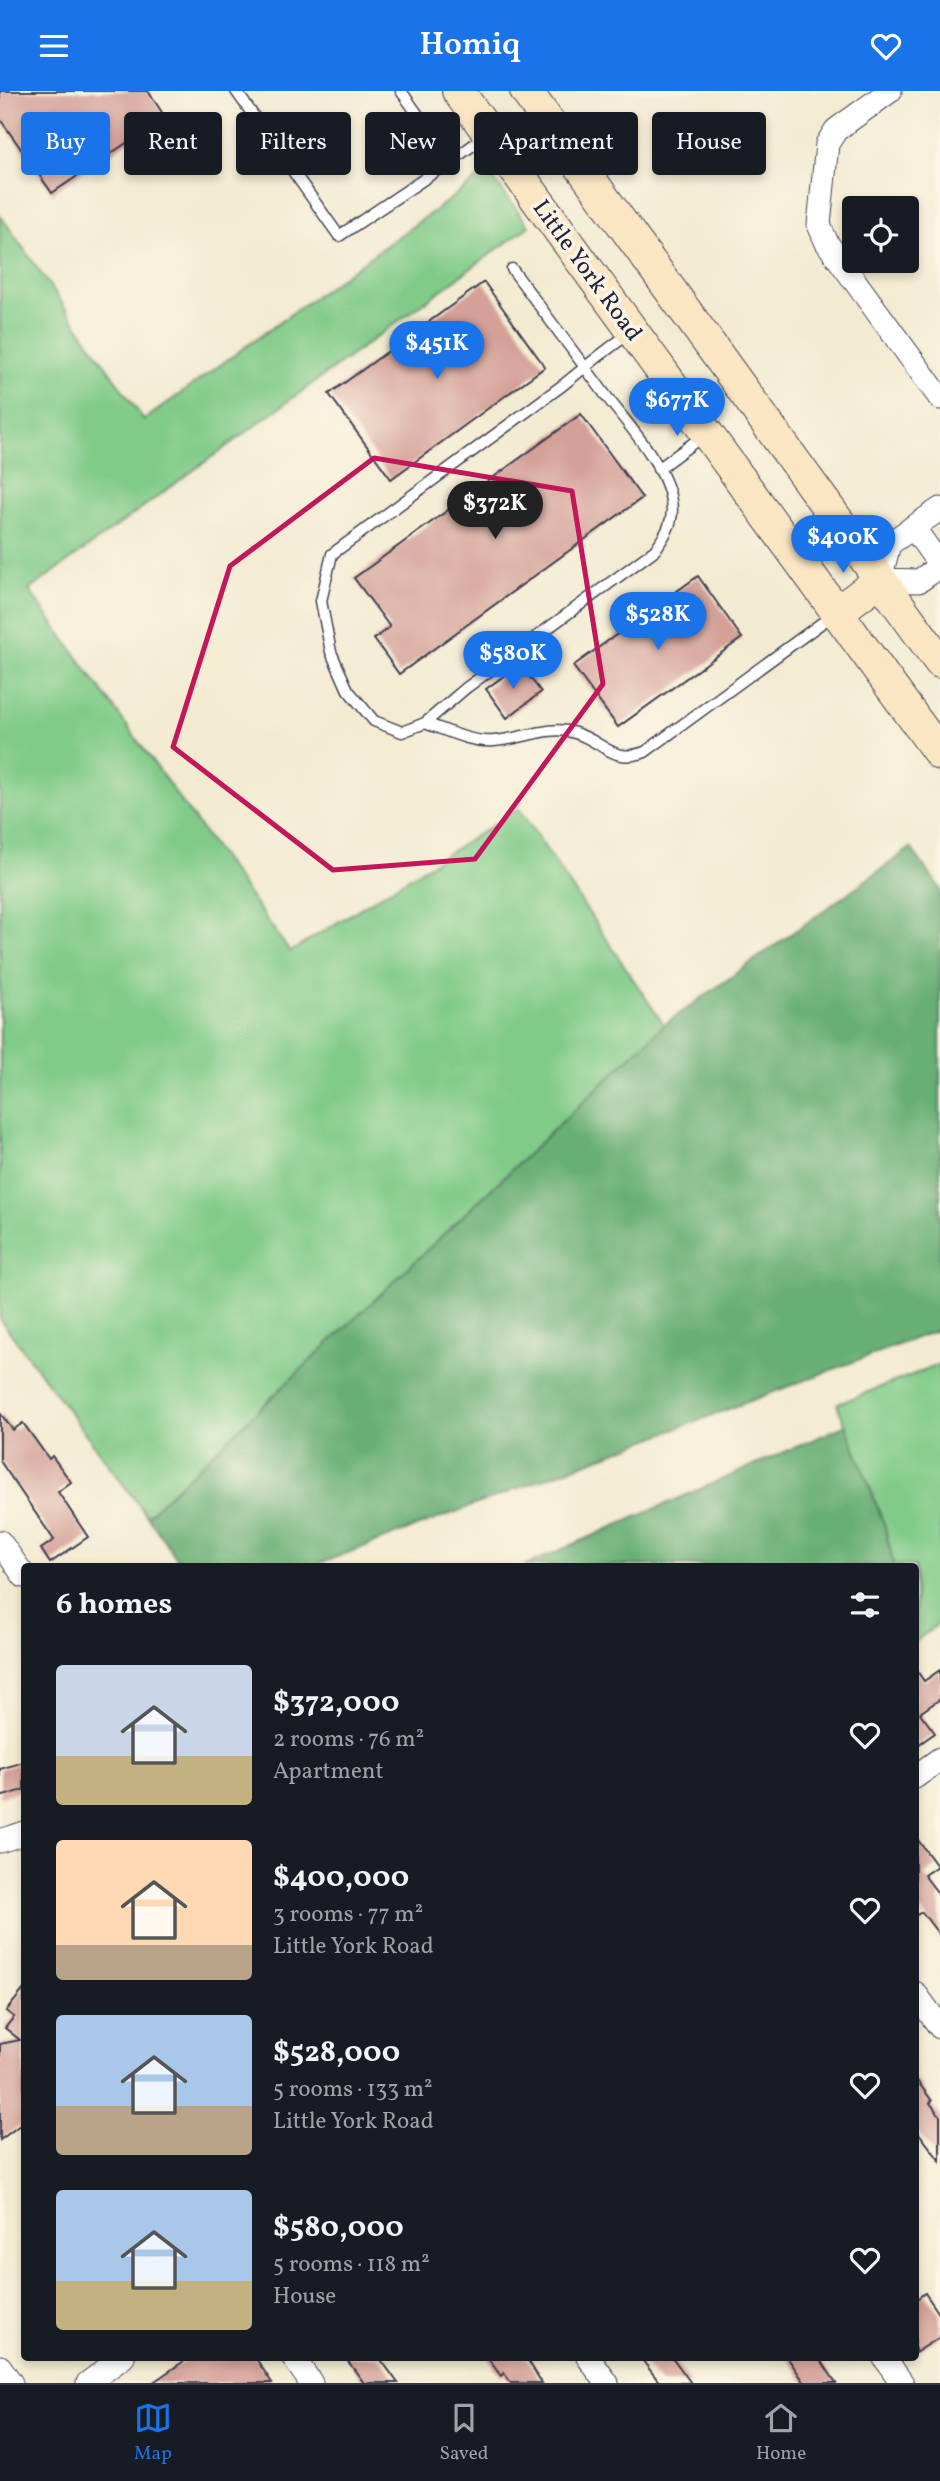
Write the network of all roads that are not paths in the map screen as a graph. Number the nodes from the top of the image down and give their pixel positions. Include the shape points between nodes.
1 (236, 91) edge
2 (401, 91) edge
3 (458, 91) edge
4 (526, 91) edge
5 (890, 91) edge
6 (416, 112) edge
7 (474, 113) edge
8 (430, 175) edge
9 (519, 175) edge
10 (512, 269) dead end
11 (632, 331) junction
12 (585, 367) junction
13 (940, 398) edge
14 (706, 433) junction
15 (659, 469) junction
16 (940, 509) edge
17 (913, 527) junction
18 (940, 566) edge
19 (880, 580) junction
20 (836, 613) junction
21 (940, 662) edge
22 (425, 723) junction
23 (940, 754) edge
24 (0, 1542) edge
25 (21, 1572) edge
26 (940, 1759) edge
27 (919, 1774) edge
28 (21, 1834) edge
29 (0, 1841) edge
30 (919, 1998) edge
31 (940, 2027) edge
32 (118, 2361) edge
33 (296, 2361) edge
34 (591, 2361) edge
35 (887, 2361) edge
36 (0, 2367) edge
37 (11, 2383) edge
38 (88, 2383) edge
39 (311, 2383) edge
40 (607, 2383) edge
41 (902, 2383) edge

1 - 8 lane via 339,236
2 - 6 lane
3 - 7 main road, Little York Road
4 - 19 main road
5 - 13 street via 836,130 827,144 819,225 827,243
9 - 11 main road, Little York Road
10 - 12 lane
11 - 12 lane
11 - 14 main road, Little York Road
12 - 15 lane
12 - 22 lane via 332,554 321,601 331,652 348,690 373,721 402,732
14 - 15 lane
14 - 20 main road, Little York Road
15 - 22 lane via 673,516 655,550
16 - 17 street
17 - 18 street
17 - 19 street via 889,544
18 - 19 street via 919,581
19 - 20 main road
19 - 21 main road
20 - 22 lane via 645,753 632,757 615,755 576,733 555,730 493,742
20 - 23 main road, Little York Road
24 - 25 street
26 - 27 street
28 - 29 street
30 - 31 street
32 - 38 street
33 - 39 street
34 - 40 street
35 - 41 street
36 - 37 street

